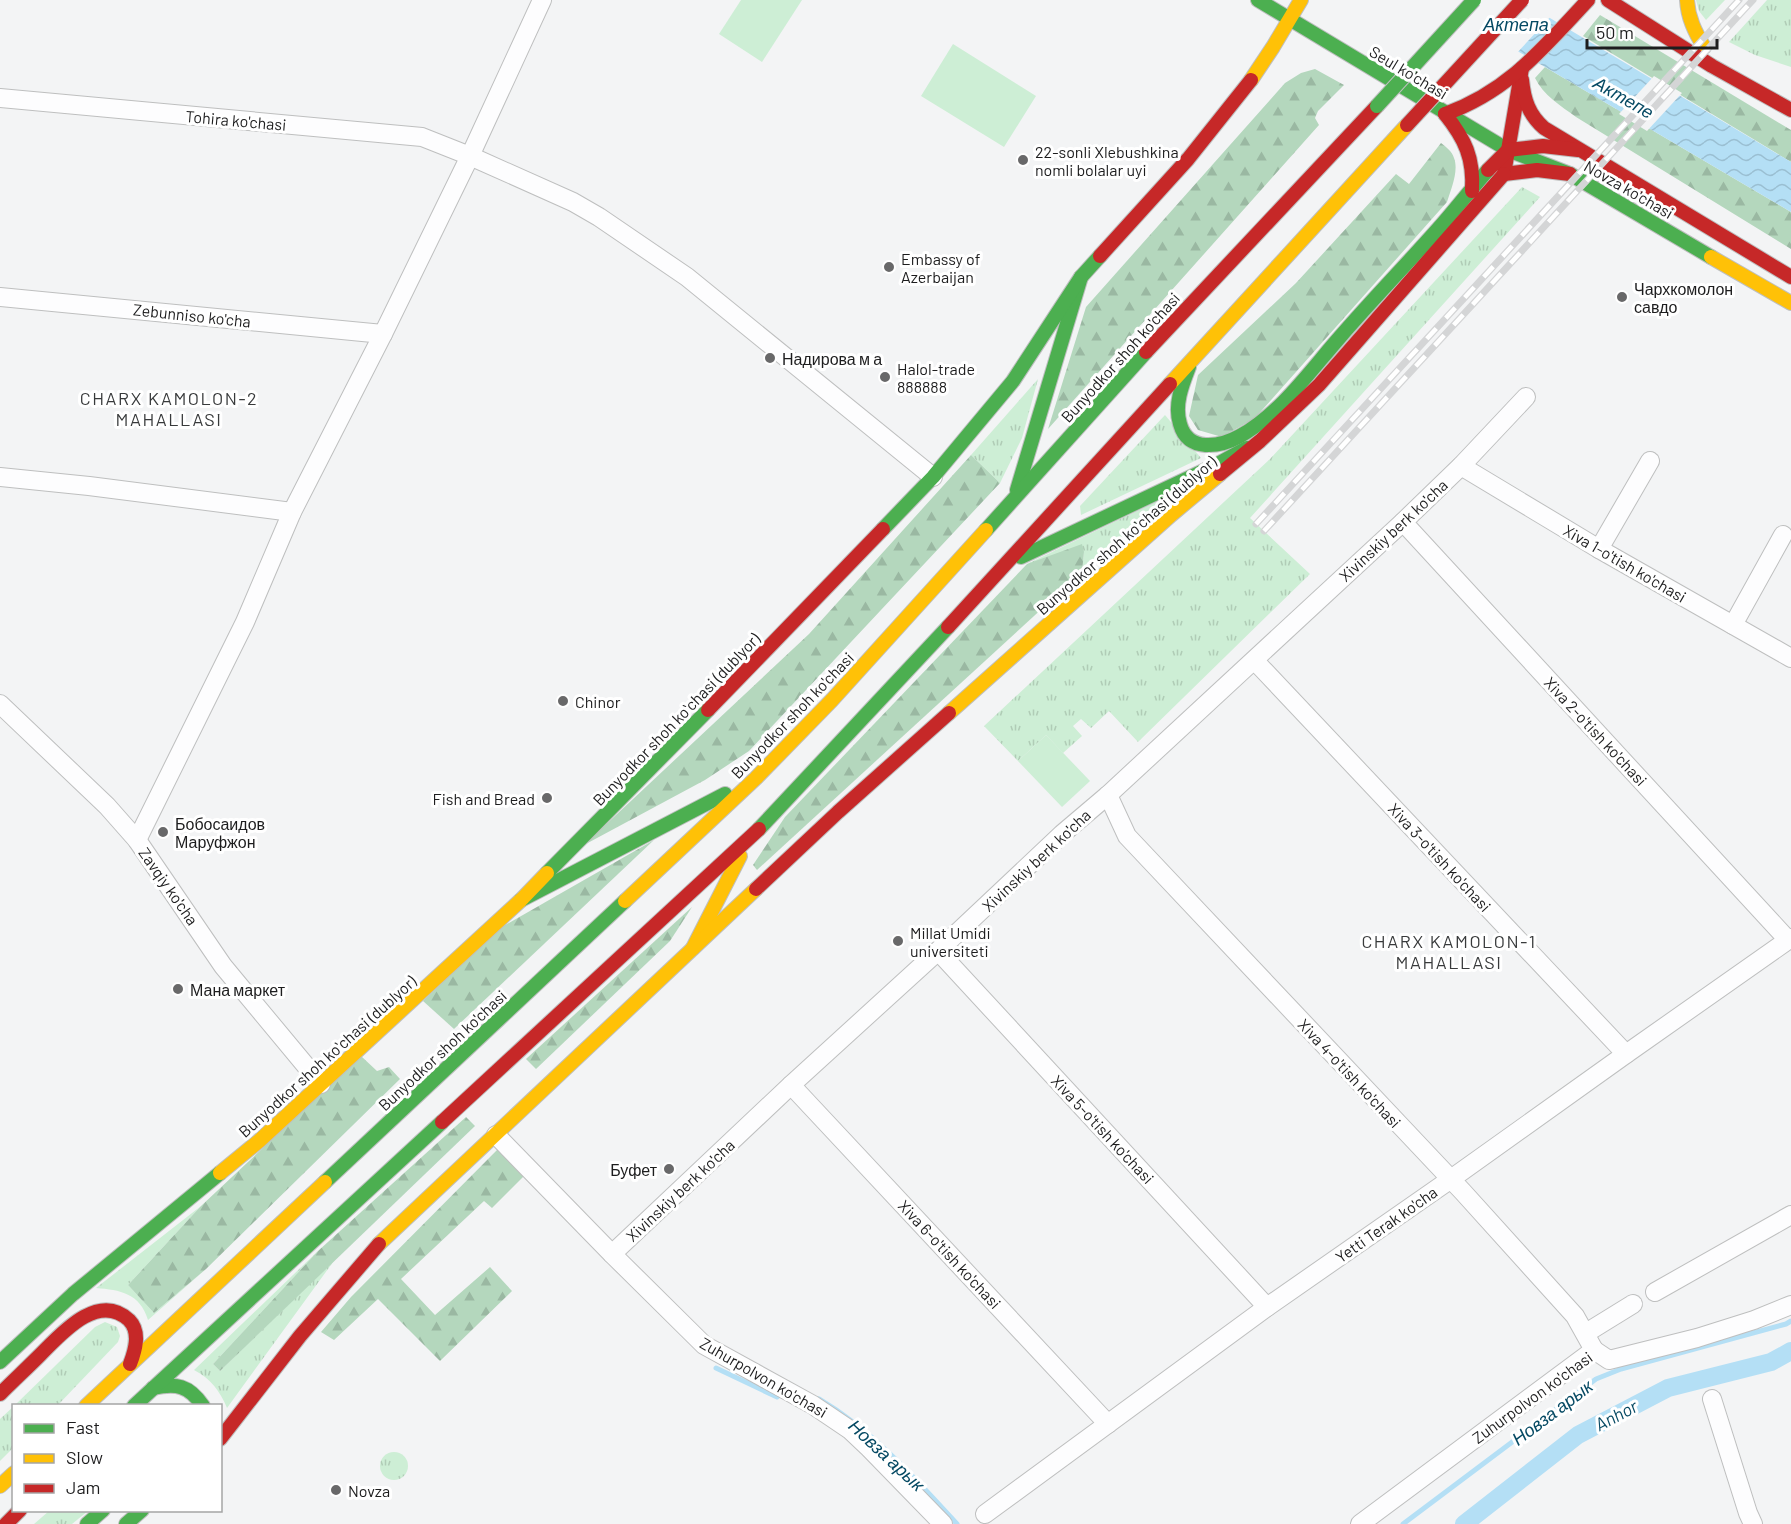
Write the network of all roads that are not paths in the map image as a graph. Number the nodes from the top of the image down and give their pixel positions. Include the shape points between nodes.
1 (542, 0) edge
2 (1301, 0) edge
3 (1474, 0) edge
4 (1521, 0) edge
5 (1588, 0) edge
6 (1608, 0) edge
7 (1632, 0) edge
8 (1687, 0) edge
9 (1262, 2) edge
10 (1313, 11) edge
11 (1289, 19) junction
12 (1321, 38) junction
13 (1704, 47) junction
14 (1273, 48) junction
15 (1522, 68) junction
16 (1760, 77) dead end
17 (0, 98) edge
18 (1791, 110) edge
19 (1445, 114) junction
20 (1508, 150) junction
21 (1578, 150) junction
22 (470, 156) junction
23 (1504, 174) junction
24 (1570, 174) junction
25 (1472, 191) junction
26 (1081, 277) junction
27 (1791, 277) edge
28 (0, 297) edge
29 (1791, 303) edge
30 (383, 333) junction
31 (1193, 358) junction
32 (1526, 397) dead end
33 (1260, 441) junction
34 (1650, 461) dead end
35 (1461, 466) junction
36 (0, 477) edge
37 (933, 477) junction
38 (1015, 499) junction
39 (292, 512) junction
40 (1403, 522) junction
41 (1783, 536) dead end
42 (1599, 549) junction
43 (1008, 563) junction
44 (1733, 625) junction
45 (1791, 658) edge
46 (1255, 660) junction
47 (0, 704) edge
48 (756, 778) junction
49 (1107, 795) junction
50 (750, 838) junction
51 (137, 840) junction
52 (520, 900) junction
53 (1790, 939) edge
54 (693, 948) junction
55 (938, 951) junction
56 (1626, 1054) junction
57 (321, 1084) junction
58 (791, 1084) junction
59 (496, 1135) junction
60 (1451, 1179) junction
61 (1791, 1215) edge
62 (612, 1254) junction
63 (1655, 1292) dead end
64 (1633, 1304) dead end
65 (1791, 1305) edge
66 (1267, 1307) junction
67 (1586, 1333) junction
68 (1594, 1350) junction
69 (0, 1362) edge
70 (130, 1364) junction
71 (153, 1388) junction
72 (0, 1394) edge
73 (1712, 1399) dead end
74 (88, 1404) edge
75 (136, 1404) edge
76 (202, 1404) edge
77 (1108, 1424) junction
78 (222, 1436) edge
79 (12, 1475) edge
80 (0, 1486) edge
81 (18, 1512) edge
82 (101, 1512) edge
83 (140, 1512) edge
84 (985, 1514) dead end
85 (6, 1524) edge
86 (87, 1524) edge
87 (126, 1524) edge
88 (943, 1524) edge
89 (1360, 1524) edge
90 (1754, 1524) edge

1 - 22 street
2 - 11 main road, Bunyodkor shoh koʻchasi (dublyor)
3 - 38 main road, Bunyodkor shoh ko'chasi, bridge via 1140,358
4 - 31 main road, bridge
5 - 15 main road, Seul ko'chasi
6 - 18 main road
7 - 13 main road
8 - 13 main road via 1690,24
9 - 11 main road, Seul ko'chasi
9 - 14 main road via 1276,23
10 - 12 main road
11 - 12 main road, Seul ko'chasi
11 - 14 main road, Bunyodkor shoh koʻchasi (dublyor)
12 - 19 main road, Seul ko'chasi
13 - 16 main road
14 - 26 main road, Bunyodkor shoh koʻchasi (dublyor) via 1210,133
15 - 19 main road, Seul ko'chasi via 1485,98
15 - 20 main road
15 - 21 main road, Novza ko'chasi via 1524,100 1529,112 1544,129
17 - 22 street, Tohira ko'chasi via 422,137
19 - 20 main road, Novza ko'chasi
19 - 25 main road via 1470,154
20 - 21 main road via 1541,145
20 - 23 main road
20 - 24 main road, Novza ko'chasi
20 - 25 main road
21 - 27 main road, Novza ko'chasi
22 - 30 street
22 - 37 street, Tohira ko'chasi via 573,202 687,277
23 - 24 main road via 1537,169
23 - 33 main road, Bunyodkor shoh koʻchasi (dublyor) via 1319,385
24 - 29 main road, Novza ko'chasi
25 - 31 main road via 1272,411 1226,443 1194,444 1180,426 1178,402
26 - 37 main road, Bunyodkor shoh koʻchasi (dublyor) via 1014,381
26 - 38 main road
28 - 30 street, Zebunniso ko'cha
30 - 39 street
31 - 43 main road
32 - 35 street, Xivinskiy berk ko'cha
33 - 43 main road
33 - 54 main road, Bunyodkor shoh koʻchasi (dublyor) via 865,789
34 - 42 street
35 - 40 street, Xivinskiy berk ko'cha
35 - 42 street, Xiva 1-o'tish ko'chasi
36 - 39 street
37 - 52 main road, Bunyodkor shoh koʻchasi (dublyor)
38 - 48 main road, Bunyodkor shoh ko'chasi
39 - 51 street via 245,622
40 - 46 street, Xivinskiy berk ko'cha
40 - 53 street, Xiva 2-o'tish ko'chasi
41 - 44 street
42 - 44 street, Xiva 1-o'tish ko'chasi
43 - 50 main road
44 - 45 street, Xiva 1-o'tish ko'chasi
46 - 49 street, Xivinskiy berk ko'cha
46 - 56 street, Xiva 3-o'tish ko'chasi
47 - 51 street, Zavqiy ko'cha
48 - 52 main road
48 - 70 main road, Bunyodkor shoh ko'chasi
49 - 55 street, Xivinskiy berk ko'cha
49 - 60 street, Xiva 4-o'tish ko'chasi via 1127,836
50 - 54 main road
50 - 71 main road
51 - 57 street, Zavqiy ko'cha via 223,966
52 - 57 main road, Bunyodkor shoh koʻchasi (dublyor)
53 - 56 street, Yetti Terak ko'cha
54 - 59 main road, Bunyodkor shoh koʻchasi (dublyor)
55 - 58 street, Xivinskiy berk ko'cha
55 - 66 street, Xiva 5-o'tish ko'chasi
56 - 60 street, Yetti Terak ko'cha
57 - 69 main road, Bunyodkor shoh koʻchasi (dublyor) via 259,1141 73,1294
58 - 62 street, Xivinskiy berk ko'cha
58 - 77 street, Xiva 6-o'tish ko'chasi
59 - 62 street, Xivinskiy berk ko'cha
59 - 78 main road, Bunyodkor shoh koʻchasi (dublyor) via 360,1265
60 - 66 street, Yetti Terak ko'cha
60 - 67 street, Xiva 4-o'tish ko'chasi
61 - 63 street
62 - 88 street, Zuhurpolvon ko'chasi via 704,1345 850,1430
64 - 67 street
65 - 68 street, Zuhurpolvon ko'chasi via 1698,1341 1609,1360
66 - 77 street, Yetti Terak ko'cha
67 - 68 street, Xiva 4-o'tish ko'chasi
68 - 89 street, Zuhurpolvon ko'chasi
70 - 72 main road via 137,1341 131,1322 110,1310 98,1312 71,1325
70 - 74 main road, Bunyodkor shoh ko'chasi
71 - 75 main road
71 - 76 main road via 176,1385 197,1396
73 - 90 street
77 - 84 street, Yetti Terak ko'cha
79 - 80 main road
81 - 85 main road
82 - 86 main road
83 - 87 main road

